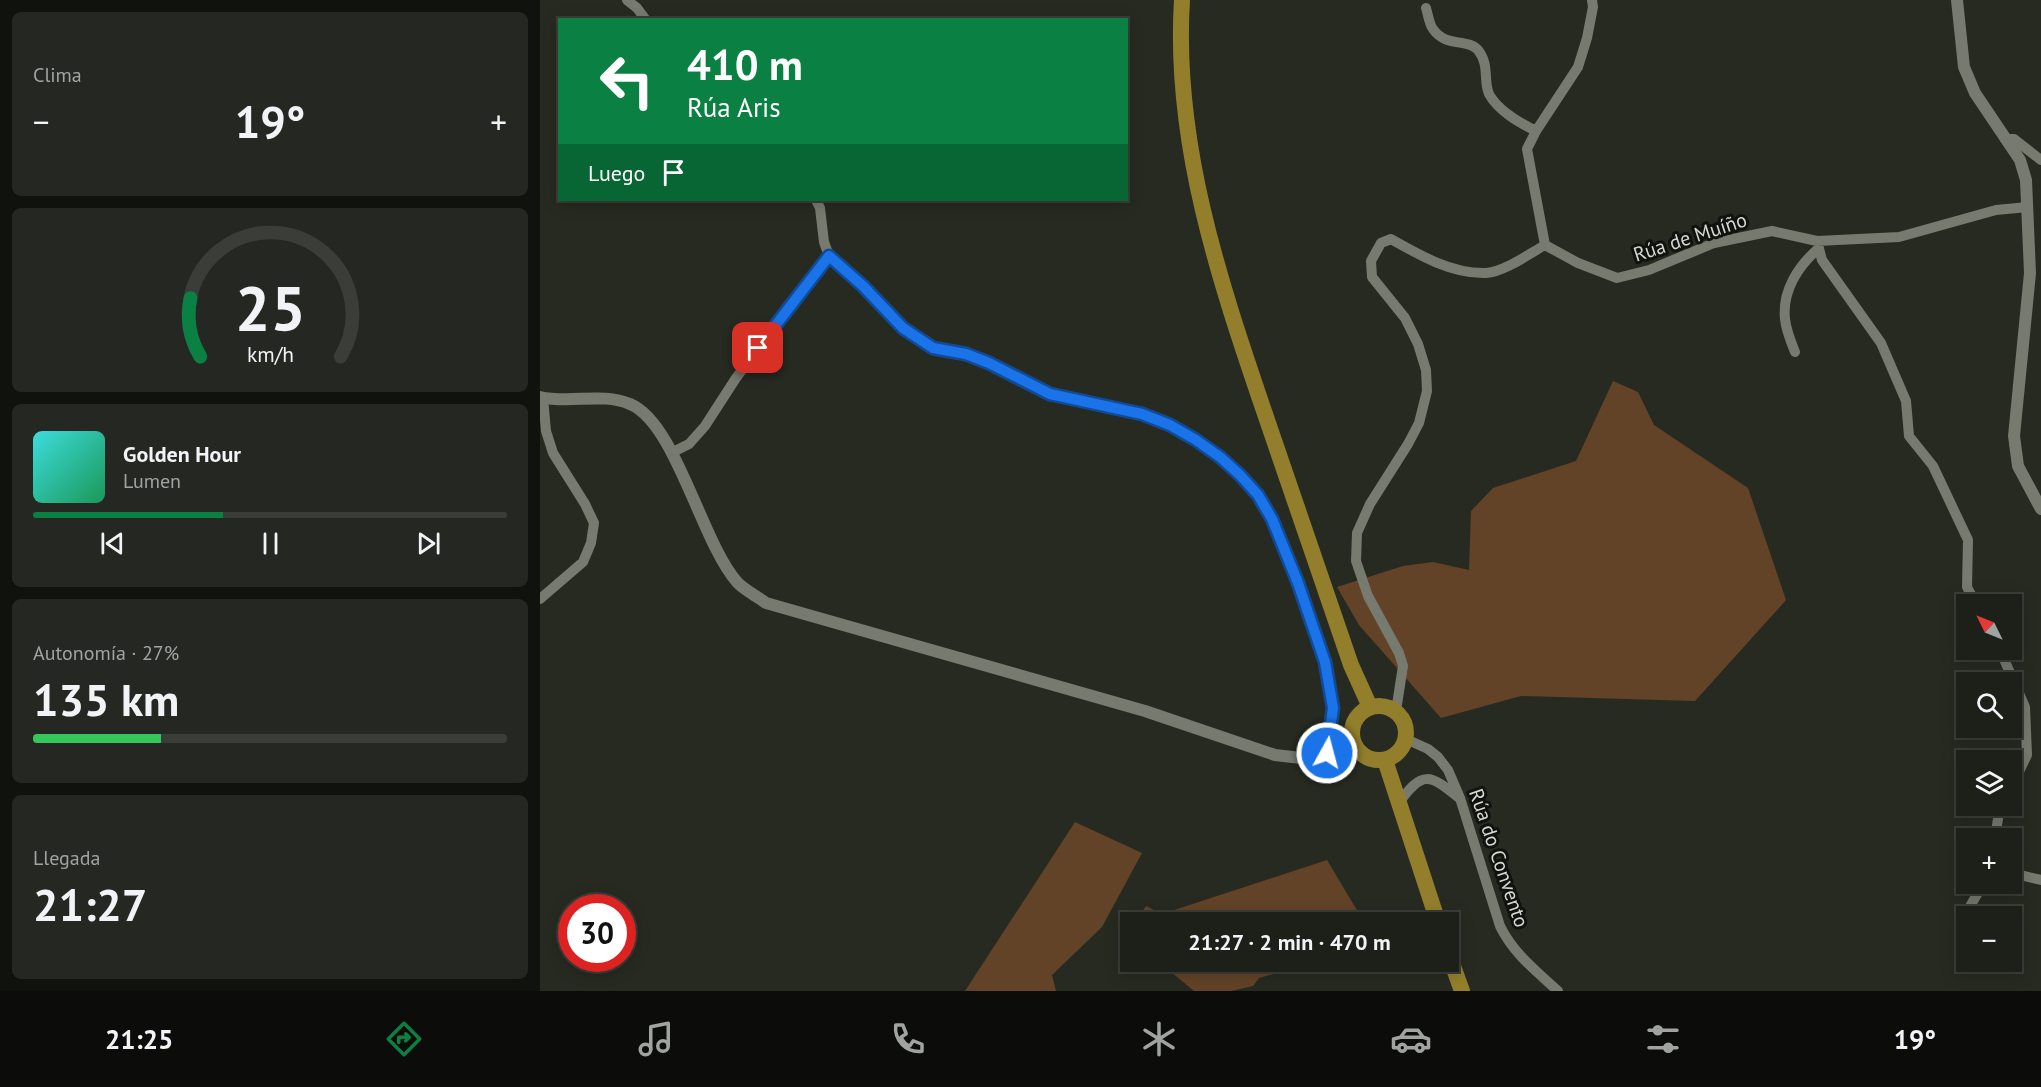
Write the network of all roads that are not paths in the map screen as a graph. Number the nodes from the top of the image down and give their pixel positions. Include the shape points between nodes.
1 (627, 0) edge
2 (1182, 0) edge
3 (1592, 0) edge
4 (1958, 0) edge
5 (1426, 8) dead end
6 (644, 18) edge
7 (1536, 131) junction
8 (2006, 139) junction
9 (2041, 160) edge
10 (816, 201) edge
11 (2028, 207) junction
12 (1545, 245) junction
13 (1818, 245) junction
14 (829, 256) junction
15 (1795, 352) dead end
16 (541, 398) edge
17 (671, 453) junction
18 (2041, 509) edge
19 (1971, 594) edge
20 (540, 599) edge
21 (2004, 660) edge
22 (1370, 707) junction
23 (1396, 711) junction
24 (1406, 739) junction
25 (1355, 745) junction
26 (1327, 753) junction
27 (1385, 760) junction
28 (2022, 765) edge
29 (1460, 798) junction
30 (1399, 803) junction
31 (2022, 875) edge
32 (2041, 880) edge
33 (1435, 912) edge
34 (1455, 972) edge
35 (1462, 991) edge
36 (1558, 991) edge

1 - 6 street
2 - 22 highway via 1184,87 1192,154 1212,250 1351,665
3 - 7 street via 1578,67
4 - 8 street via 1964,67 1975,93
5 - 7 street via 1432,28 1440,36 1478,49 1486,67 1489,93 1518,122
7 - 12 street via 1527,149
8 - 9 street via 2014,139
8 - 11 street via 2020,160
10 - 14 street
11 - 13 street, Rúa de Muíño via 1996,210 1899,237
11 - 18 street via 2030,273 2014,436 2019,466
12 - 13 street, Rúa de Muíño via 1617,278 1649,270 1714,243 1772,231
12 - 23 street via 1488,273 1438,263 1391,239 1381,243 1371,261 1372,277 1405,318 1426,370 1427,391 1419,423 1357,532 1356,561 1368,596 1403,666
13 - 15 street via 1792,280 1785,302 1785,320
13 - 19 street via 1822,260 1881,343 1895,373 1906,401 1909,436 1933,466 1968,540 1967,587
14 - 17 street via 705,426 689,444
14 - 26 street via 903,328 933,348 989,363 1050,394 1142,414 1170,425 1220,457 1240,475 1272,519 1325,662 1333,708
16 - 17 street via 607,398 634,405 658,427
16 - 20 street via 553,453 594,524 583,562
17 - 26 street via 721,560 738,583 766,603 1145,711 1275,755 1301,758
21 - 28 street via 2025,707 2027,755
22 - 23 highway via 1388,706
22 - 25 highway via 1352,727
23 - 24 highway via 1405,723
24 - 27 highway via 1399,753
24 - 29 street, Rúa do Convento via 1438,758
25 - 26 street
25 - 27 highway via 1370,759
27 - 30 highway
29 - 30 street via 1436,780 1426,779 1410,788
29 - 36 street, Rúa do Convento via 1505,937
30 - 33 highway
31 - 32 street
34 - 35 highway

